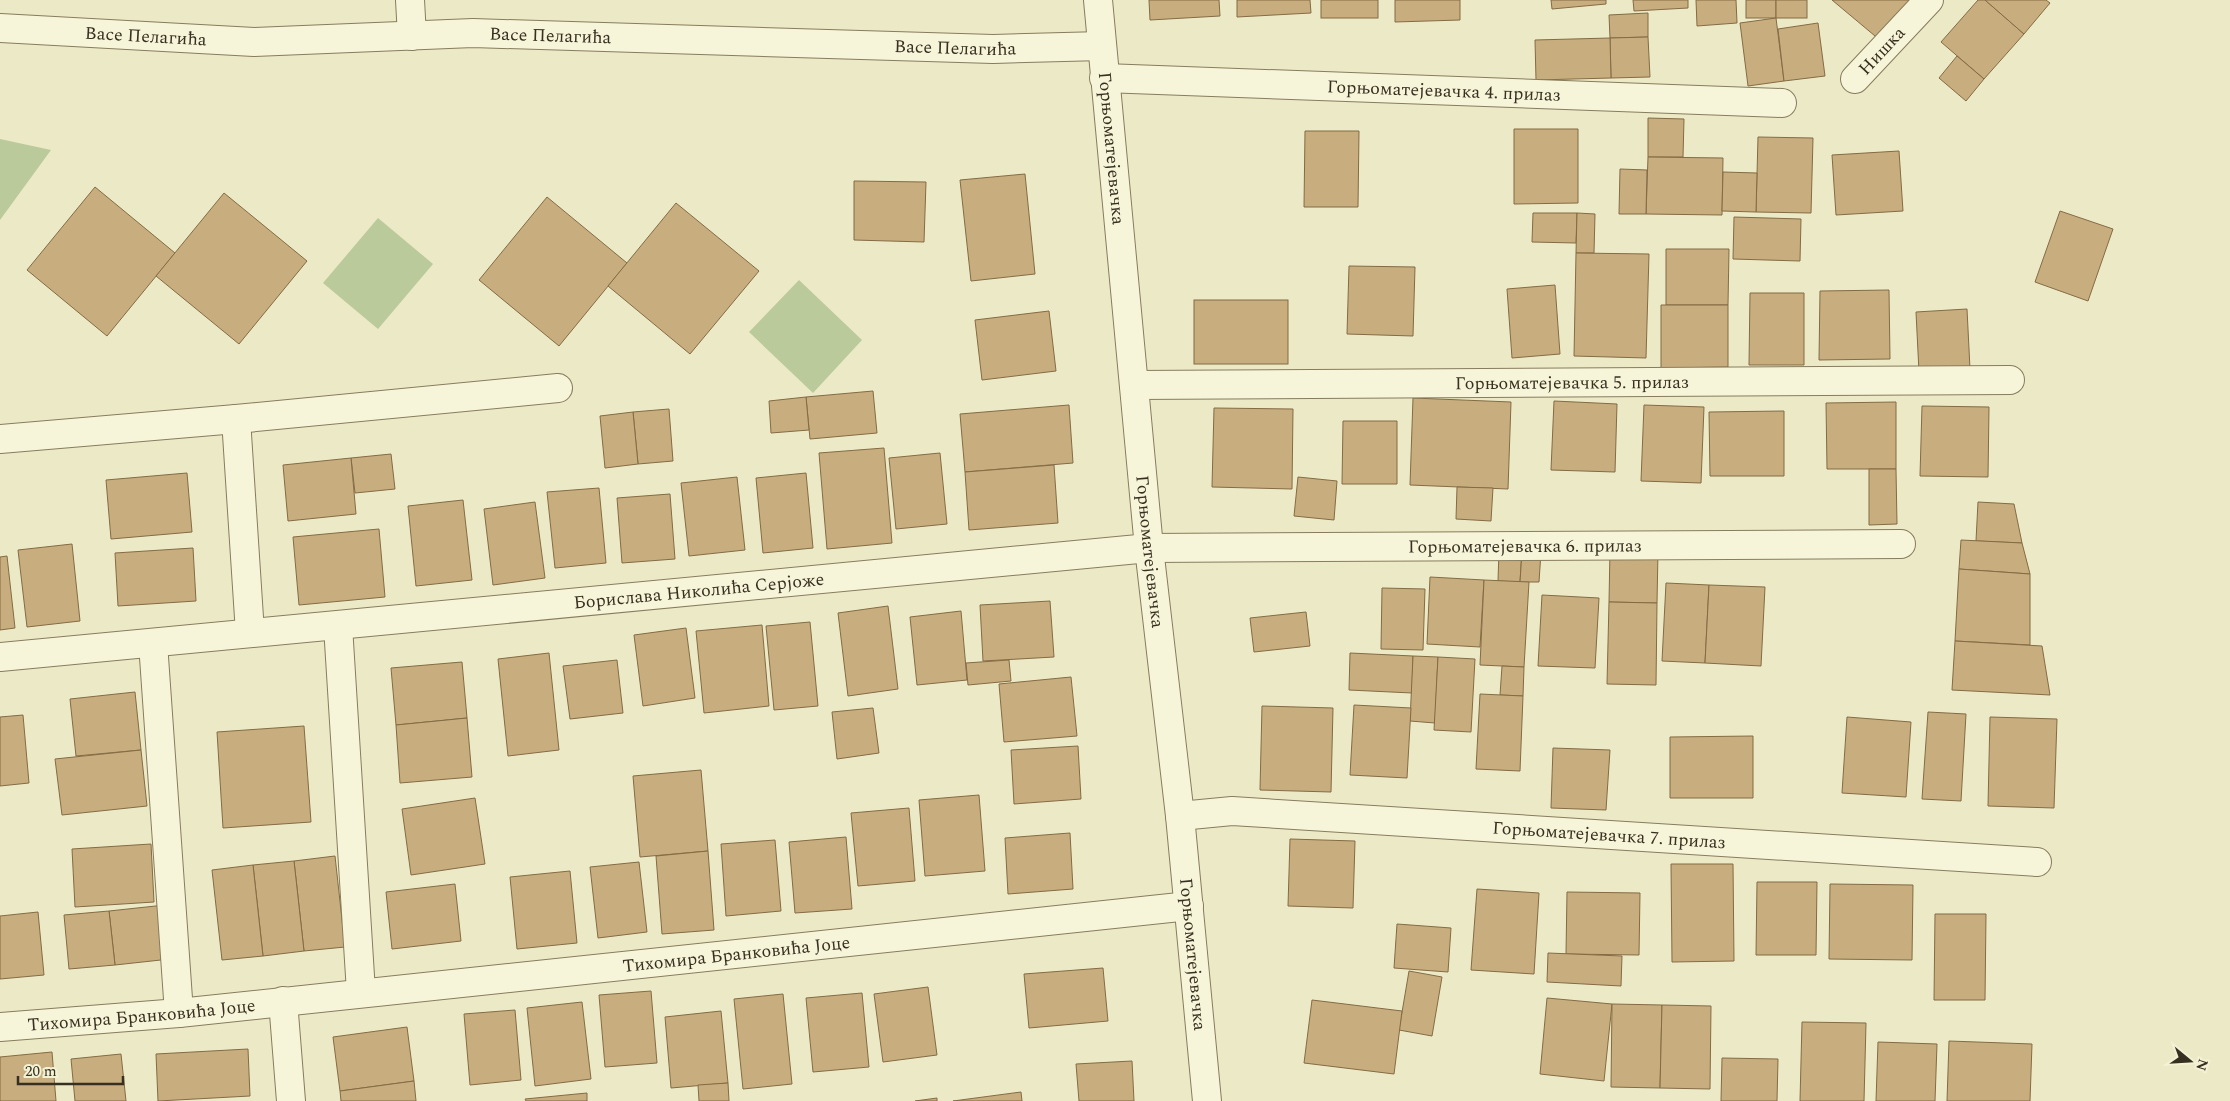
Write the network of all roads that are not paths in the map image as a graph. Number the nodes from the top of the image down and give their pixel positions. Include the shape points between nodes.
1 (410, 0) edge
2 (1098, 0) edge
3 (1929, 0) edge
4 (0, 28) edge
5 (412, 36) junction
6 (1102, 46) junction
7 (1104, 78) junction
8 (1855, 78) dead end
9 (1782, 104) dead end
10 (2010, 380) dead end
11 (1134, 385) junction
12 (558, 388) dead end
13 (236, 419) junction
14 (0, 439) edge
15 (1901, 544) dead end
16 (1149, 548) junction
17 (338, 626) junction
18 (250, 634) junction
19 (152, 643) junction
20 (0, 657) edge
21 (1180, 816) junction
22 (2037, 862) dead end
23 (1189, 906) junction
24 (361, 992) junction
25 (283, 1001) junction
26 (179, 1013) junction
27 (0, 1027) edge
28 (291, 1101) edge
29 (1206, 1101) edge

1 - 5 street
2 - 6 street, Горњоматејевачка
3 - 8 street, Нишка
4 - 5 street, Васе Пелагића via 254,42
5 - 6 street, Васе Пелагића via 474,33 993,49
6 - 7 street, Горњоматејевачка
7 - 9 street, Горњоматејевачка 4. прилаз
7 - 11 street, Горњоматејевачка
10 - 11 street, Горњоматејевачка 5. прилаз
11 - 16 street, Горњоматејевачка
12 - 13 street
13 - 14 street
13 - 18 street
15 - 16 street, Горњоматејевачка 6. прилаз
16 - 17 street, Борислава Николића Серјоже
16 - 21 street, Горњоматејевачка
17 - 18 street, Борислава Николића Серјоже
17 - 24 street
18 - 19 street, Борислава Николића Серјоже
19 - 20 street, Борислава Николића Серјоже
19 - 26 street
21 - 22 street, Горњоматејевачка 7. прилаз via 1232,811
21 - 23 street, Горњоматејевачка
23 - 24 street, Тихомира Бранковића Јоце
23 - 29 street, Горњоматејевачка
24 - 25 street, Тихомира Бранковића Јоце
25 - 26 street, Тихомира Бранковића Јоце
25 - 28 street
26 - 27 street, Тихомира Бранковића Јоце

